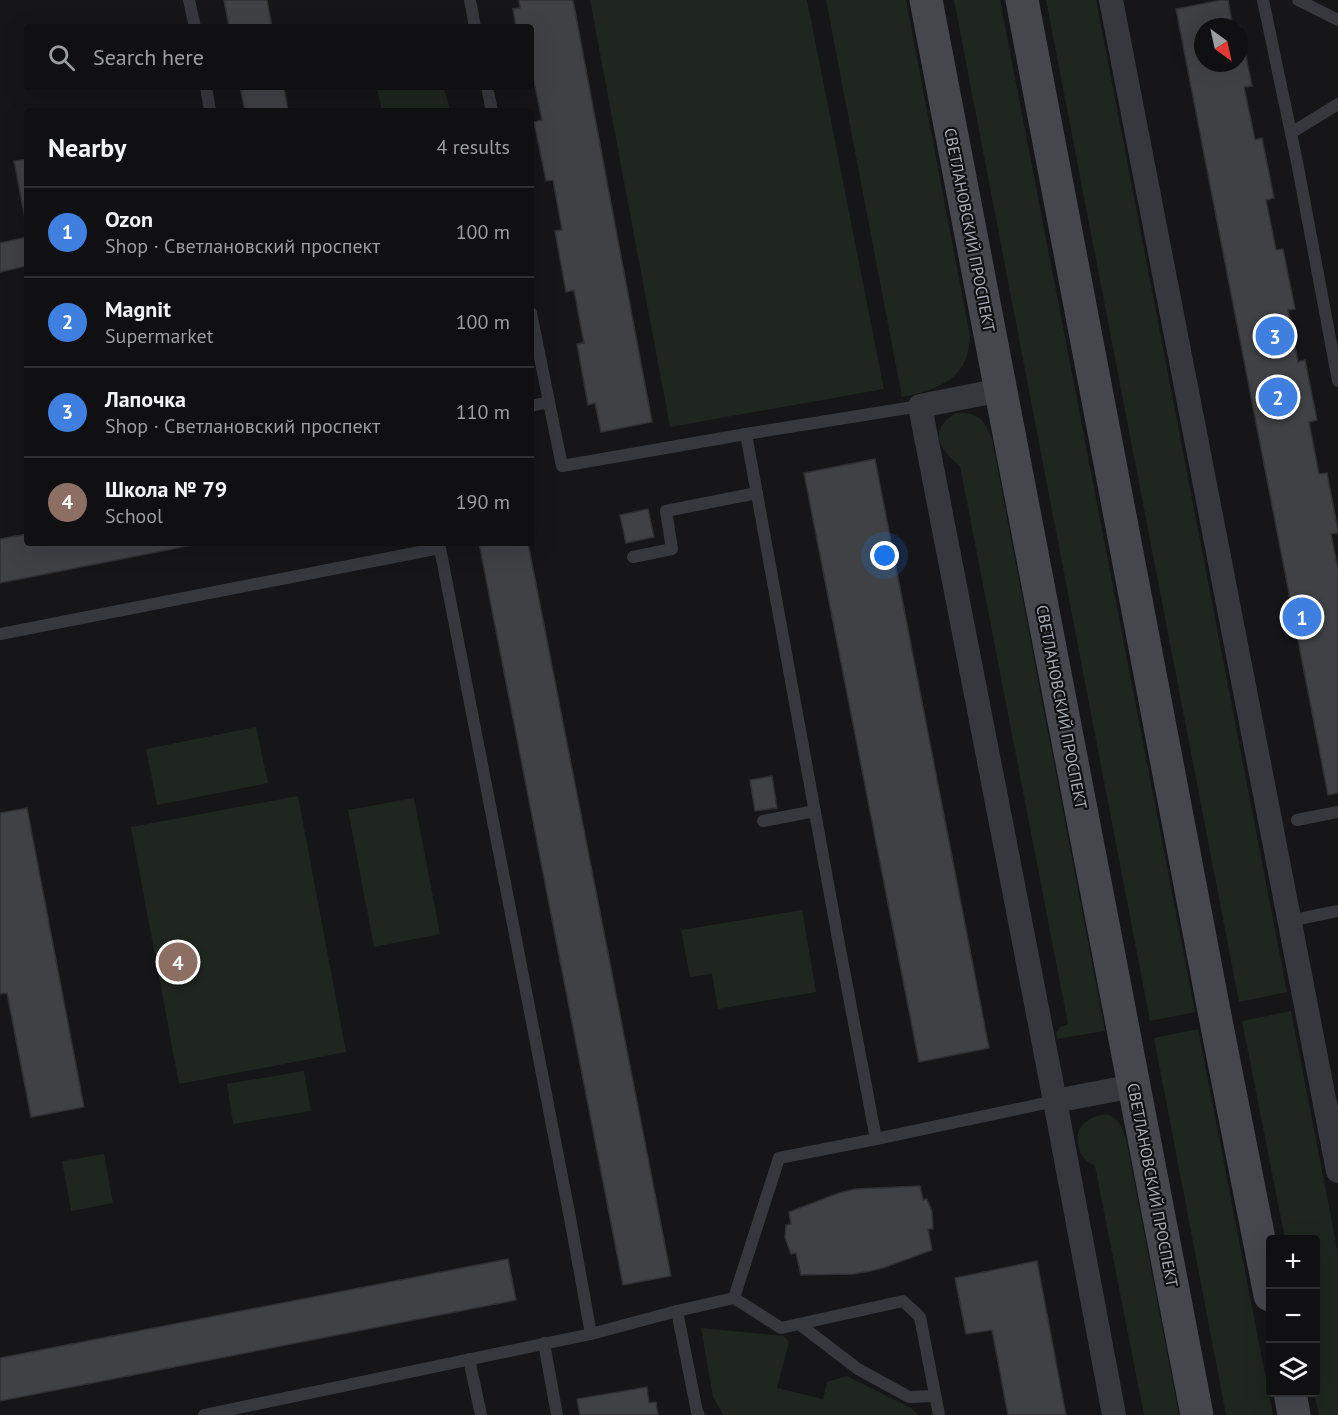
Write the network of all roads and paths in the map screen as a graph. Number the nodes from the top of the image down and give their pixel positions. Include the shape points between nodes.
1 (189, 0) edge
2 (470, 0) edge
3 (926, 0) edge
4 (1023, 0) edge
5 (1111, 0) edge
6 (1263, 0) edge
7 (1298, 0) edge
8 (1338, 20) edge
9 (194, 24) edge
10 (475, 24) edge
11 (206, 90) edge
12 (488, 90) edge
13 (1338, 104) edge
14 (210, 108) edge
15 (491, 108) edge
16 (1291, 133) junction
17 (534, 328) edge
18 (1338, 381) edge
19 (1001, 390) junction
20 (549, 402) junction
21 (534, 405) edge
22 (920, 406) junction
23 (746, 434) junction
24 (757, 493) junction
25 (439, 546) edge
26 (633, 557) dead end
27 (0, 634) edge
28 (815, 811) junction
29 (1338, 812) edge
30 (764, 820) dead end
31 (1297, 820) dead end
32 (1338, 911) edge
33 (1289, 921) junction
34 (1134, 1086) junction
35 (1054, 1101) junction
36 (876, 1139) junction
37 (1338, 1171) edge
38 (1269, 1289) edge
39 (734, 1298) junction
40 (677, 1311) junction
41 (799, 1324) junction
42 (591, 1334) junction
43 (543, 1343) junction
44 (469, 1359) junction
45 (934, 1396) junction
46 (1291, 1397) edge
47 (204, 1415) edge
48 (481, 1415) edge
49 (557, 1415) edge
50 (699, 1415) edge
51 (939, 1415) edge
52 (1114, 1415) edge
53 (1197, 1415) edge
54 (1294, 1415) edge

1 - 9 lane
2 - 10 lane
3 - 19 main road, СВЕТЛАНОВСКИЙ ПРОСПЕКТ
4 - 38 main road
5 - 33 street
6 - 16 lane
7 - 8 lane
11 - 14 lane
12 - 15 lane
13 - 16 lane
16 - 18 lane
17 - 20 lane
19 - 22 street
19 - 34 main road, СВЕТЛАНОВСКИЙ ПРОСПЕКТ
20 - 21 lane
20 - 23 lane via 562,466
22 - 23 lane
22 - 35 street
23 - 24 lane
24 - 26 lane via 666,511 672,549
24 - 28 lane
25 - 27 lane
25 - 42 lane
28 - 30 lane
28 - 36 lane
29 - 31 lane
32 - 33 lane
33 - 37 street
34 - 35 street
34 - 53 main road, СВЕТЛАНОВСКИЙ ПРОСПЕКТ
35 - 36 lane
35 - 52 street
36 - 39 lane via 779,1158
39 - 40 lane
39 - 41 lane via 781,1328
40 - 42 lane
40 - 50 lane
41 - 45 lane via 858,1369 909,1397
41 - 45 lane via 903,1301 920,1317
42 - 43 lane
43 - 44 lane
43 - 49 lane
44 - 47 lane
44 - 48 lane
45 - 51 lane
46 - 54 main road

